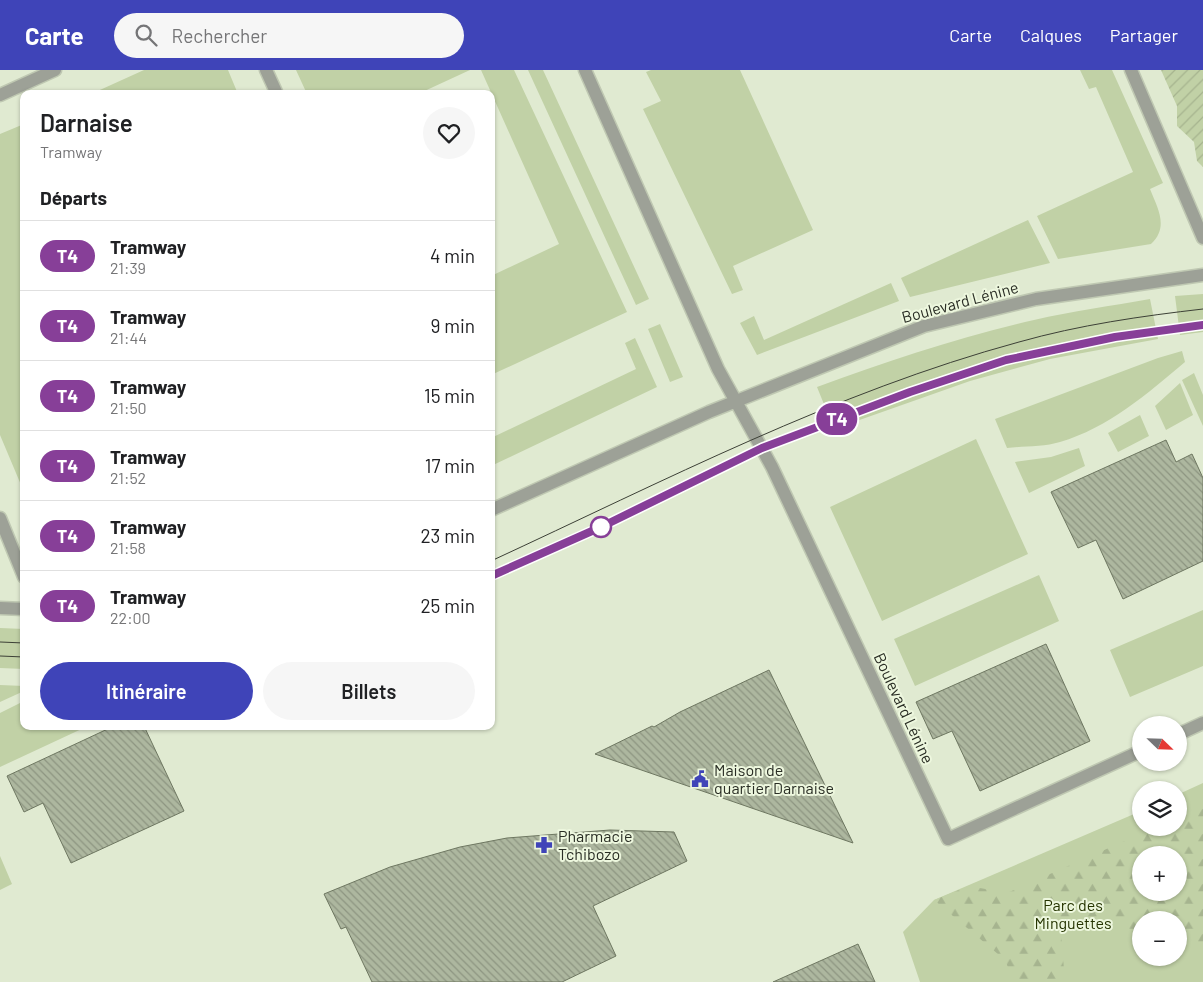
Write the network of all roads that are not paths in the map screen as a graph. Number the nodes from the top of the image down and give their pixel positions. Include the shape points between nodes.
1 (55, 70) edge
2 (266, 70) edge
3 (585, 70) edge
4 (1131, 70) edge
5 (275, 90) edge
6 (0, 95) edge
7 (1203, 238) edge
8 (1203, 275) edge
9 (737, 401) junction
10 (495, 508) edge
11 (0, 518) edge
12 (20, 567) edge
13 (0, 608) edge
14 (20, 609) edge
15 (1203, 723) edge
16 (1188, 730) edge
17 (1132, 755) edge

1 - 6 street
2 - 5 street
3 - 9 street, Boulevard Lénine via 718,369
4 - 7 street
8 - 9 street, Boulevard Lénine via 1036,299 924,326
9 - 10 street, Boulevard Lénine
9 - 17 street, Boulevard Lénine via 776,476 948,839
11 - 12 street
13 - 14 street
15 - 16 street

